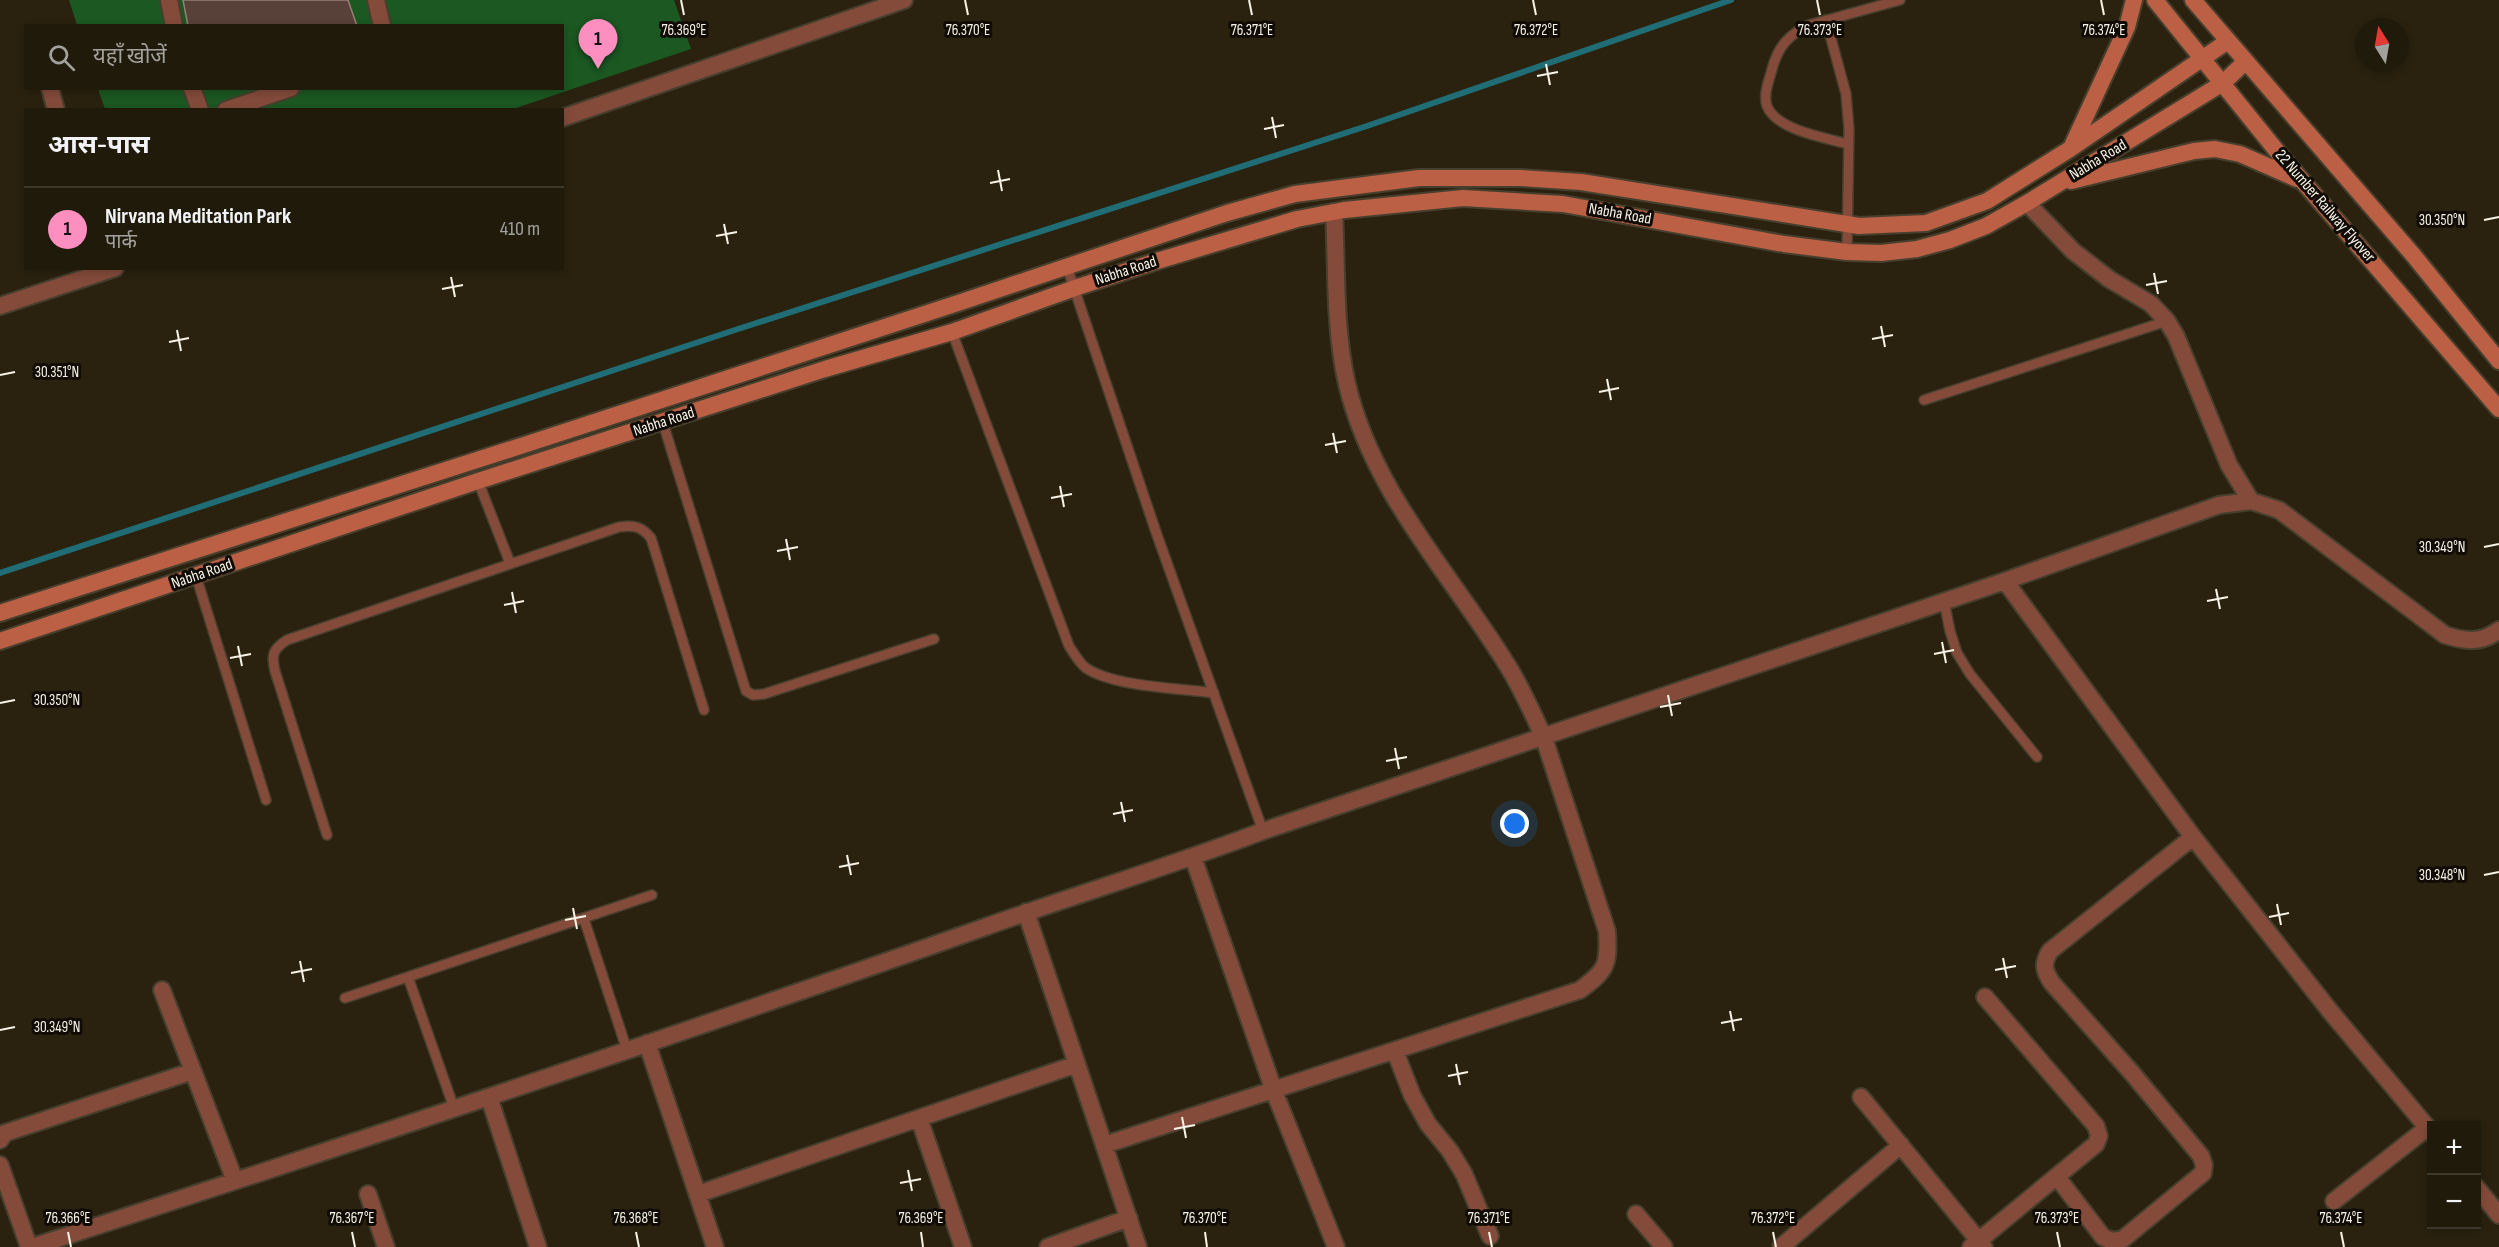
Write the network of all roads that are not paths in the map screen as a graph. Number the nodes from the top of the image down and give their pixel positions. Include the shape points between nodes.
1 (169, 0) edge
2 (376, 0) edge
3 (904, 0) edge
4 (1900, 0) edge
5 (2134, 0) edge
6 (2155, 0) edge
7 (2193, 0) edge
8 (1826, 20) junction
9 (174, 24) edge
10 (382, 24) edge
11 (2228, 41) junction
12 (2202, 58) junction
13 (2245, 62) junction
14 (2223, 83) junction
15 (51, 90) edge
16 (193, 90) edge
17 (285, 90) edge
18 (55, 108) edge
19 (199, 108) edge
20 (232, 108) edge
21 (564, 117) edge
22 (1848, 144) junction
23 (2070, 150) junction
24 (2304, 181) junction
25 (2058, 184) junction
26 (2027, 203) junction
27 (1334, 212) junction
28 (1848, 224) junction
29 (1847, 252) junction
30 (1067, 267) junction
31 (108, 270) edge
32 (1075, 288) junction
33 (0, 306) edge
34 (2166, 321) junction
35 (952, 332) junction
36 (2499, 361) edge
37 (1924, 400) dead end
38 (2499, 409) edge
39 (663, 423) junction
40 (478, 481) junction
41 (2252, 501) junction
42 (510, 563) junction
43 (196, 576) junction
44 (2005, 581) junction
45 (1944, 601) junction
46 (0, 613) edge
47 (2499, 630) edge
48 (934, 639) dead end
49 (0, 641) edge
50 (1214, 693) junction
51 (704, 710) dead end
52 (1544, 738) junction
53 (2037, 757) dead end
54 (266, 800) dead end
55 (1263, 831) junction
56 (327, 835) dead end
57 (2193, 837) junction
58 (1193, 857) junction
59 (652, 896) dead end
60 (1026, 912) junction
61 (584, 919) junction
62 (408, 977) junction
63 (162, 990) dead end
64 (1985, 997) dead end
65 (345, 998) dead end
66 (647, 1044) junction
67 (627, 1050) junction
68 (1395, 1051) junction
69 (1077, 1064) junction
70 (193, 1071) junction
71 (1274, 1091) junction
72 (489, 1097) junction
73 (1862, 1097) dead end
74 (454, 1108) junction
75 (919, 1118) junction
76 (2427, 1129) edge
77 (2427, 1132) edge
78 (0, 1140) edge
79 (1104, 1145) junction
80 (1901, 1145) junction
81 (0, 1165) edge
82 (2057, 1177) junction
83 (235, 1181) junction
84 (368, 1194) dead end
85 (698, 1194) junction
86 (2481, 1194) edge
87 (2334, 1201) dead end
88 (1636, 1214) dead end
89 (2499, 1215) edge
90 (1129, 1218) junction
91 (1490, 1236) dead end
92 (1978, 1245) edge
93 (30, 1247) edge
94 (386, 1247) edge
95 (538, 1247) edge
96 (715, 1247) edge
97 (963, 1247) edge
98 (1048, 1247) edge
99 (1138, 1247) edge
100 (1336, 1247) edge
101 (1664, 1247) edge
102 (1781, 1247) edge

1 - 9 street
2 - 10 street
3 - 21 street
4 - 8 lane
5 - 23 main road via 2127,27
6 - 12 main road, 22 Number Railway Flyover
7 - 11 main road, 22 Number Railway Flyover
8 - 22 lane via 1846,94
8 - 22 lane via 1795,32 1783,42 1766,92 1767,106 1775,118 1791,127
11 - 12 main road, Nabha Road
11 - 13 main road, 22 Number Railway Flyover
12 - 14 main road, 22 Number Railway Flyover
12 - 23 main road, Nabha Road
13 - 14 main road, Nabha Road
13 - 36 main road, 22 Number Railway Flyover via 2414,256
14 - 24 main road, 22 Number Railway Flyover
14 - 25 main road, Nabha Road
15 - 18 street
16 - 19 street
17 - 20 street
22 - 28 lane
23 - 28 main road, Nabha Road via 1987,201 1957,213 1926,223
24 - 25 main road via 2215,149
24 - 38 main road, 22 Number Railway Flyover
25 - 26 main road, Nabha Road
26 - 29 main road, Nabha Road via 1986,225 1917,249
26 - 34 street via 2073,251 2151,304
27 - 29 main road, Nabha Road via 1463,198 1563,204
27 - 32 main road, Nabha Road via 1250,232
27 - 52 street via 1338,333 1347,386 1366,441 1412,528 1505,662
28 - 29 lane
28 - 30 main road, Nabha Road via 1581,182 1511,177 1419,178 1295,194
30 - 32 lane
30 - 46 main road, Nabha Road
31 - 33 street
32 - 35 main road, Nabha Road
32 - 50 lane
34 - 37 lane
34 - 41 street via 2176,336 2229,465
35 - 39 main road, Nabha Road
35 - 50 lane via 1068,646 1083,667 1100,676 1128,682
39 - 40 main road, Nabha Road
39 - 48 lane via 746,691 764,694
40 - 42 lane
40 - 43 main road, Nabha Road
41 - 44 street via 2219,505
41 - 47 street via 2279,510 2445,635 2467,642
42 - 51 lane via 619,527 643,528 651,538
42 - 56 lane via 276,647 272,657 274,671
43 - 49 main road, Nabha Road
43 - 54 lane
44 - 45 street
44 - 57 street
45 - 52 street
45 - 53 lane via 1957,653
50 - 55 lane
52 - 55 street
52 - 68 street via 1607,931 1609,957 1599,975 1580,990
55 - 58 street
57 - 76 street
57 - 82 street via 2050,951 2043,961 2044,972 2052,983 2201,1156 2204,1173 2123,1239 2112,1241 2103,1238
58 - 60 street
58 - 71 street
59 - 61 lane
60 - 66 street
60 - 69 street
61 - 62 lane
61 - 67 lane
62 - 65 lane
62 - 74 lane
63 - 70 street
64 - 82 street via 2096,1126 2096,1144
66 - 67 street
66 - 85 street
67 - 72 street
68 - 71 street
68 - 91 street via 1428,1124 1464,1174
69 - 75 street
69 - 79 street
70 - 78 street via 5,1132
70 - 83 street
71 - 79 street
71 - 100 street
72 - 74 street
72 - 95 street
73 - 80 street
74 - 83 street
75 - 85 street
75 - 97 street
77 - 87 street
79 - 90 street
80 - 92 street
80 - 102 street
81 - 93 street
82 - 92 street
83 - 93 street
84 - 94 street
85 - 96 street
86 - 89 street
88 - 101 street
90 - 98 street
90 - 99 street

